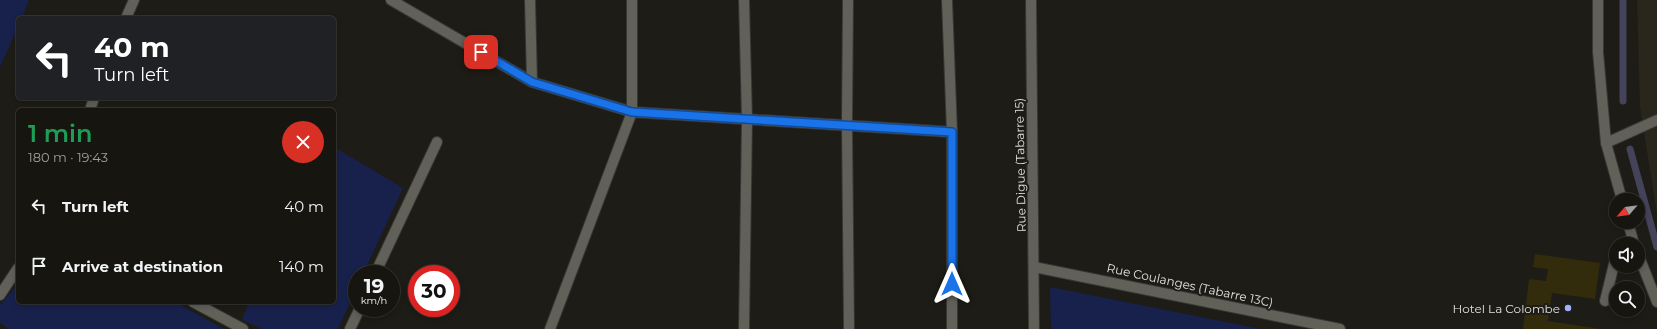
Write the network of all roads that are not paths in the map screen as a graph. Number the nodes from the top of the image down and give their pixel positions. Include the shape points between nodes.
1 (134, 0) edge
2 (391, 0) edge
3 (530, 0) edge
4 (632, 0) edge
5 (744, 0) edge
6 (848, 0) edge
7 (947, 0) edge
8 (1031, 0) edge
9 (1598, 0) edge
10 (127, 16) edge
11 (532, 82) junction
12 (632, 112) junction
13 (747, 119) junction
14 (1657, 120) edge
15 (847, 125) junction
16 (952, 132) junction
17 (437, 142) dead end
18 (1606, 143) junction
19 (1620, 193) edge
20 (379, 265) edge
21 (1034, 267) junction
22 (16, 271) edge
23 (1645, 272) edge
24 (1612, 273) edge
25 (0, 295) edge
26 (1605, 301) dead end
27 (1657, 302) edge
28 (198, 304) edge
29 (356, 317) edge
30 (243, 329) edge
31 (350, 329) edge
32 (550, 329) edge
33 (744, 329) edge
34 (849, 329) edge
35 (952, 329) edge
36 (1034, 329) edge
37 (1340, 329) edge

1 - 10 street
2 - 11 street
3 - 11 street
4 - 12 street
5 - 13 street
6 - 15 street
7 - 16 street
8 - 21 street, Rue Digue (Tabarre 15)
9 - 18 street via 1598,52
11 - 12 street
12 - 13 street
12 - 32 street
13 - 15 street
13 - 33 street
14 - 18 street
15 - 16 street
15 - 34 street
16 - 35 street
17 - 20 street
18 - 19 street
21 - 36 street, Rue Digue (Tabarre 15)
21 - 37 street, Rue Coulanges (Tabarre 13C)
22 - 25 street
23 - 27 street
24 - 26 street
28 - 30 street
29 - 31 street

